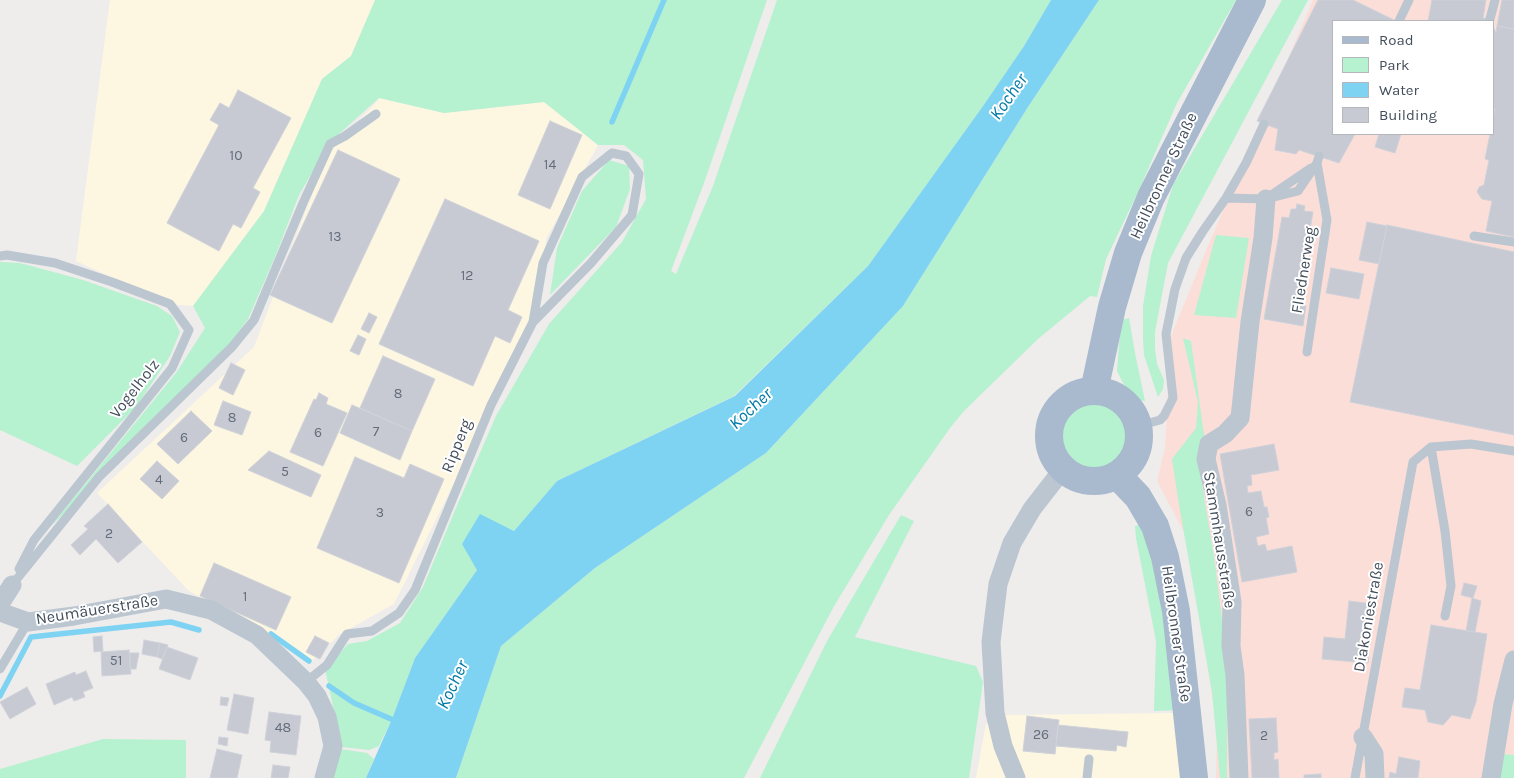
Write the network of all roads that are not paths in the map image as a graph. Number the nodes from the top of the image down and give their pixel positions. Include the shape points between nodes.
1 (1252, 0) edge
2 (1409, 0) edge
3 (1495, 0) edge
4 (1490, 19) dead end
5 (1399, 20) edge
6 (376, 114) dead end
7 (1264, 124) dead end
8 (1226, 198) junction
9 (1266, 199) junction
10 (1474, 236) dead end
11 (1514, 242) edge
12 (0, 256) edge
13 (533, 322) junction
14 (1307, 352) dead end
15 (1094, 391) junction
16 (1138, 426) junction
17 (1431, 447) junction
18 (1514, 451) edge
19 (1063, 469) junction
20 (1117, 475) junction
21 (12, 585) junction
22 (0, 604) edge
23 (0, 612) edge
24 (1445, 616) dead end
25 (28, 622) junction
26 (1514, 660) edge
27 (0, 669) edge
28 (306, 682) junction
29 (1363, 737) junction
30 (1089, 759) dead end
31 (324, 778) edge
32 (1016, 778) edge
33 (1087, 778) edge
34 (1194, 778) edge
35 (1239, 778) edge
36 (1355, 778) edge
37 (1375, 778) edge
38 (1491, 778) edge

1 - 15 main road, Heilbronner Straße via 1151,197 1128,253 1112,307
2 - 5 lane
3 - 4 lane
6 - 21 lane via 330,144 254,320 232,347 99,477
7 - 8 lane
8 - 9 lane
8 - 16 lane via 1186,258 1175,289 1166,334 1173,398 1160,420
9 - 14 lane, Fliednerweg via 1298,191 1318,160 1327,220
9 - 35 street, Stammhausstraße via 1240,418 1225,434 1209,444 1206,459 1217,505 1232,602 1231,646
10 - 11 lane
12 - 21 lane, Vogelholz via 54,263 170,304 189,330 172,368 34,540
13 - 13 lane, Ripperg via 543,264 582,177 612,153 626,156 639,174 632,215 591,263
13 - 28 lane, Ripperg via 491,405 415,590 399,613 372,630 347,634 327,665
15 - 16 main road via 1112,395 1124,403 1132,411
15 - 19 main road via 1073,396 1056,411 1050,425 1049,442 1053,457
16 - 20 main road via 1138,444 1131,461
17 - 18 lane via 1471,444
17 - 24 lane via 1451,586
17 - 29 lane, Diakoniestraße via 1413,462
19 - 20 main road via 1085,481 1101,481
19 - 32 street via 1032,509 1012,543 998,584 991,642 995,714
20 - 34 main road, Heilbronner Straße via 1138,498 1156,526 1165,557 1176,611
21 - 22 street
23 - 25 street, Neumäuerstraße
25 - 27 lane
25 - 28 street, Neumäuerstraße via 166,599 211,610 258,635
26 - 38 street
28 - 31 street, Neumäuerstraße via 327,718 333,746
29 - 36 lane, Diakoniestraße
29 - 37 street via 1374,754
30 - 33 lane

